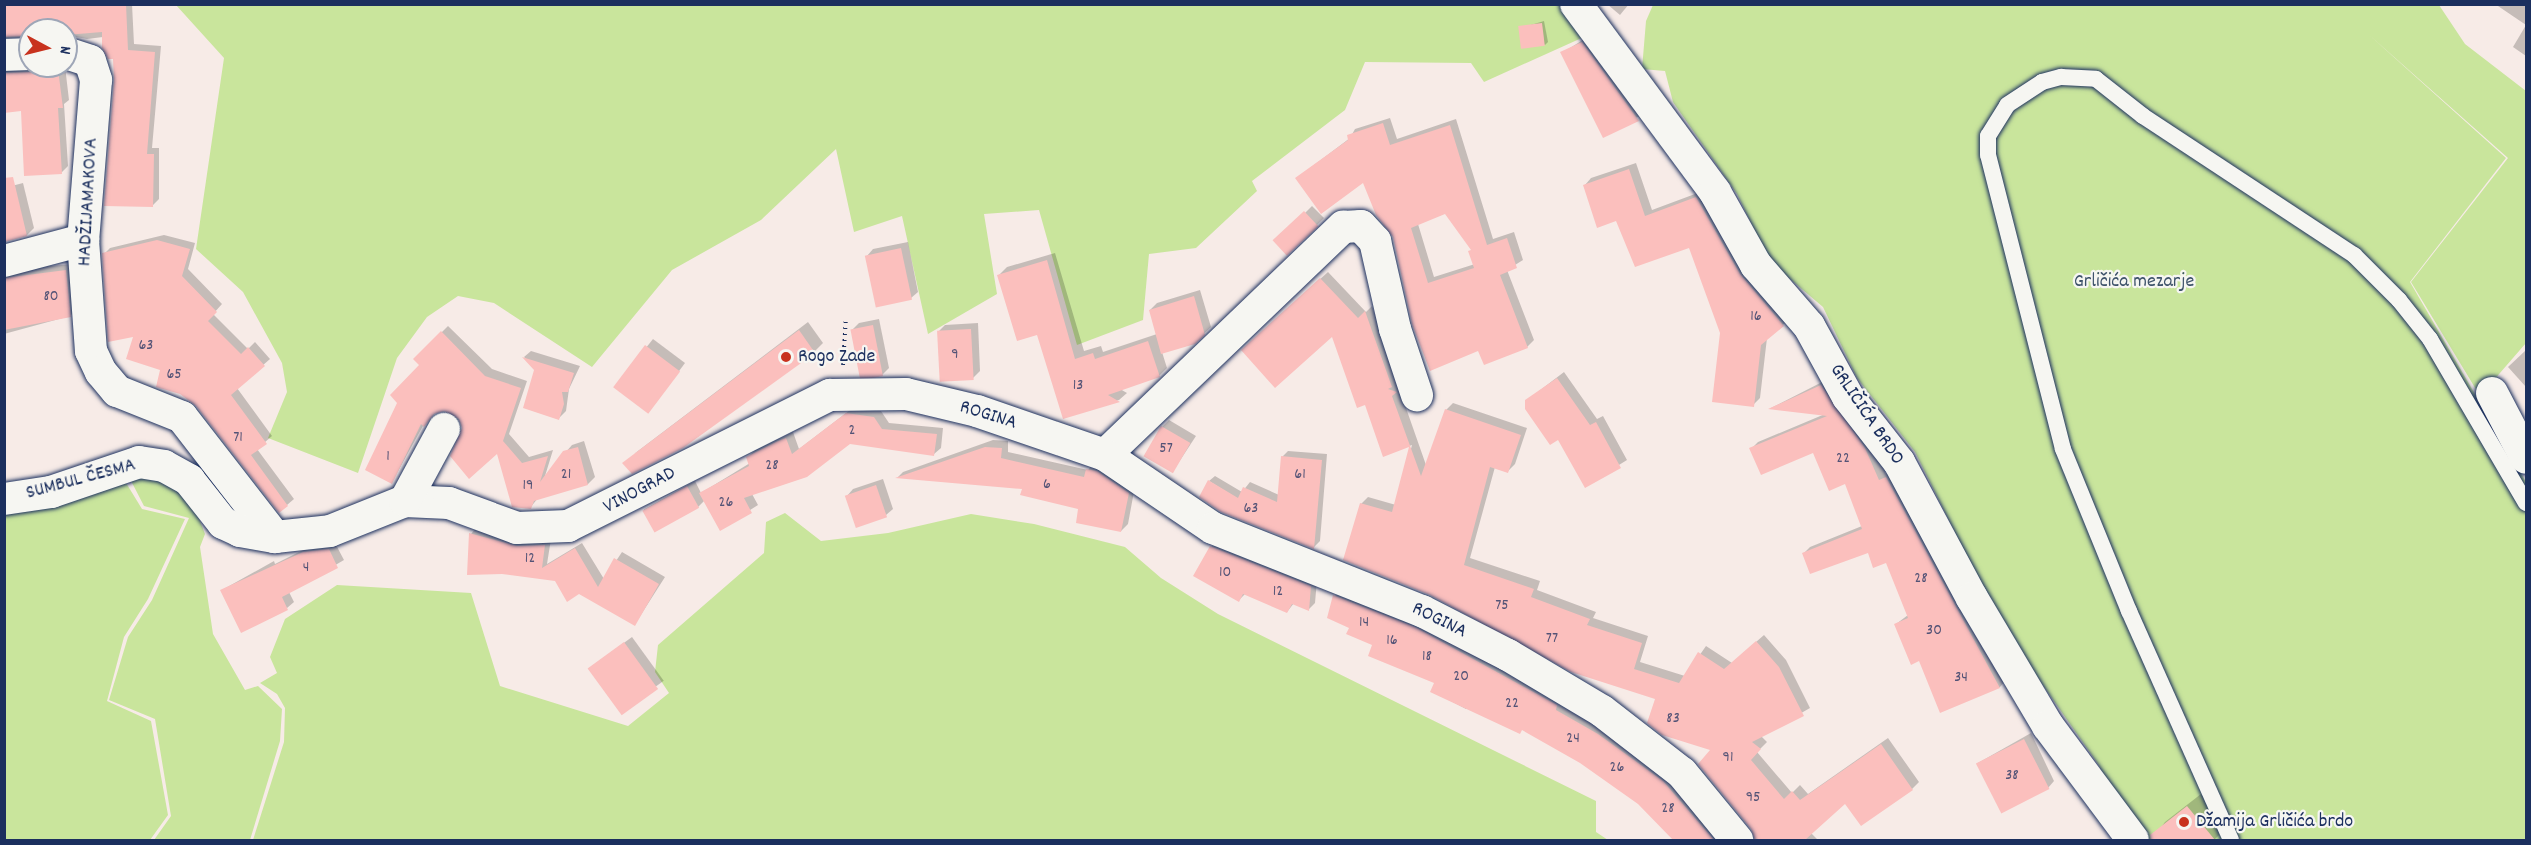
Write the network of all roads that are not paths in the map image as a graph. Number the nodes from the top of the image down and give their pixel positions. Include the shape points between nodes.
1 (1576, 4) edge
2 (78, 57) edge
3 (83, 240) junction
4 (4, 261) edge
5 (2492, 393) dead end
6 (867, 395) joint
7 (1418, 395) dead end
8 (444, 429) dead end
9 (1105, 455) junction
10 (2526, 458) edge
11 (4, 499) edge
12 (405, 501) junction
13 (2526, 503) edge
14 (275, 537) junction
15 (1737, 840) edge
16 (2133, 840) edge
17 (2231, 840) edge

1 - 16 street, GRLIČIĆA BRDO via 1715,192 1756,265 1809,326 1848,397 1899,462 1972,598 2048,726
2 - 3 street, HADŽIJAMAKOVA via 90,61 96,80
3 - 4 street
3 - 14 street, HADŽIJAMAKOVA via 91,351 101,372 117,391 182,417
5 - 10 street
6 - 9 street, ROGINA via 906,394 977,411
6 - 12 street, VINOGRAD via 830,395 568,526 517,528 449,502
7 - 9 street via 1395,329 1375,241 1361,226 1343,227
8 - 12 street
9 - 15 street, ROGINA via 1213,528 1422,611 1554,681 1602,711 1682,773
11 - 14 street, SUMBUL ČESMA via 51,492 139,462 164,466 189,480 223,523 240,531
12 - 14 street, VINOGRAD via 330,531
13 - 17 lane via 2430,339 2399,300 2354,255 2144,116 2096,79 2061,77 2042,82 2007,105 1988,136 1988,156 2063,449 2128,611

